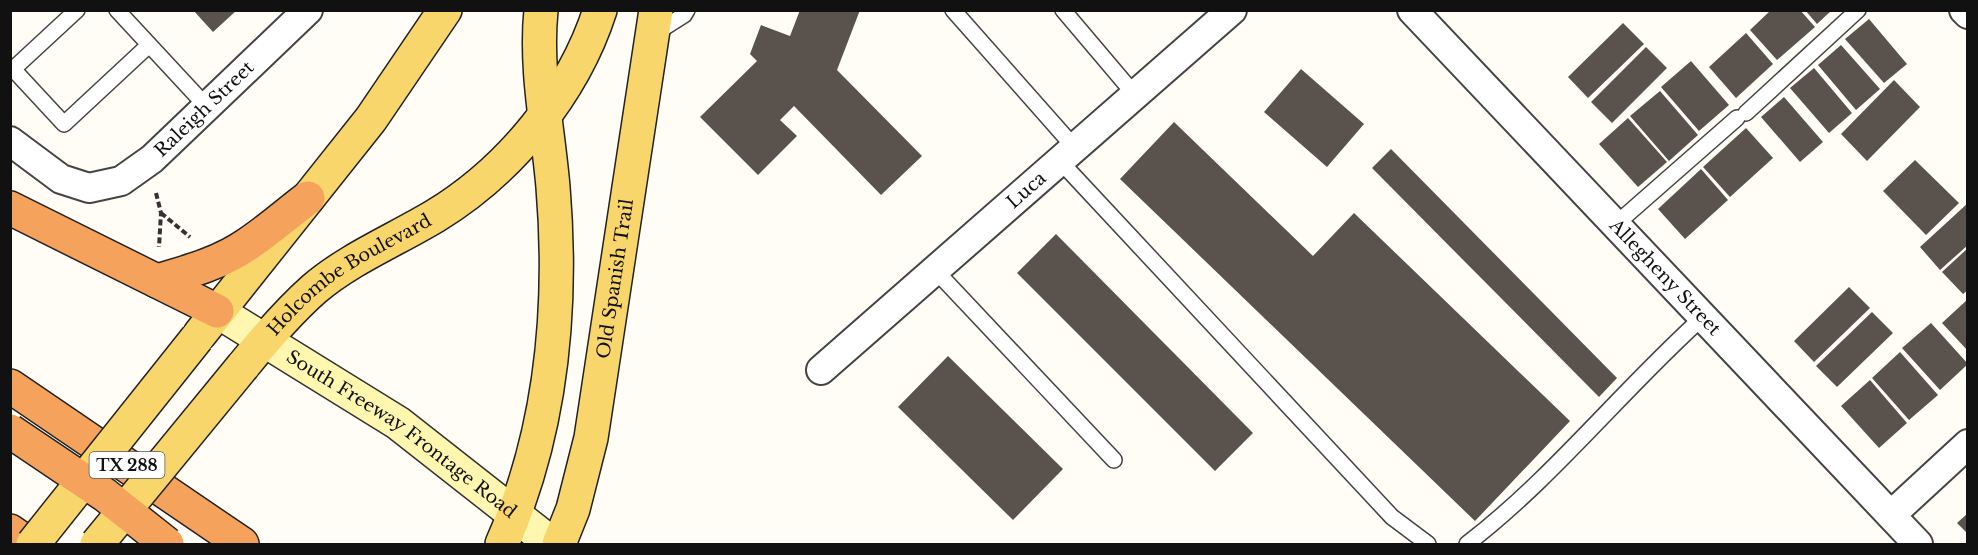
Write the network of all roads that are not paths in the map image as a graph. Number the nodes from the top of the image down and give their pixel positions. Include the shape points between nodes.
1 (77, 10) edge
2 (117, 10) edge
3 (308, 10) edge
4 (445, 10) edge
5 (542, 10) edge
6 (600, 10) edge
7 (687, 10) edge
8 (953, 10) edge
9 (1063, 10) edge
10 (1232, 10) edge
11 (1412, 10) edge
12 (1858, 10) edge
13 (1964, 10) edge
14 (1968, 14) edge
15 (654, 23) edge
16 (149, 45) junction
17 (12, 70) edge
18 (1136, 95) junction
19 (207, 107) junction
20 (544, 116) junction
21 (10, 141) edge
22 (1067, 154) junction
23 (308, 198) junction
24 (10, 208) edge
25 (1615, 225) junction
26 (934, 270) junction
27 (157, 281) junction
28 (217, 311) junction
29 (1702, 317) junction
30 (264, 340) junction
31 (821, 370) dead end
32 (10, 386) edge
33 (10, 431) edge
34 (1968, 444) edge
35 (1114, 460) dead end
36 (516, 514) junction
37 (1891, 515) junction
38 (10, 531) edge
39 (31, 544) edge
40 (97, 544) edge
41 (167, 544) edge
42 (242, 544) edge
43 (502, 544) edge
44 (552, 544) edge
45 (559, 544) edge
46 (1428, 544) edge
47 (1467, 544) edge
48 (1918, 544) edge

1 - 17 lane
2 - 16 lane
3 - 19 street, Raleigh Street
4 - 23 main road via 371,118
5 - 20 main road
6 - 20 main road, Holcombe Boulevard via 577,67
7 - 15 lane via 684,15
8 - 22 lane
9 - 18 lane
10 - 18 street, Luca
11 - 25 street, Allegheny Street
12 - 25 lane
13 - 14 street
15 - 45 main road, Old Spanish Trail via 591,438
16 - 17 lane via 64,124
16 - 19 lane
18 - 22 street, Luca
19 - 21 street, Raleigh Street via 152,159 121,181 89,188 61,179
20 - 30 main road, Holcombe Boulevard via 514,151 474,187 437,215 315,288
20 - 36 main road via 557,245 555,314 549,379
22 - 26 street, Luca
22 - 46 lane via 1392,517
23 - 27 highway via 248,245 194,270
23 - 28 main road
24 - 27 highway
25 - 29 street, Allegheny Street
26 - 31 street, Luca
26 - 35 lane
27 - 28 highway
28 - 30 main road, South Freeway Frontage Road
28 - 39 main road, bridge
29 - 37 street, Allegheny Street
29 - 47 lane via 1500,519
30 - 36 main road, South Freeway Frontage Road via 398,423
30 - 40 main road, Holcombe Boulevard, bridge
32 - 42 highway, TX 288
33 - 41 highway, bridge via 105,495
34 - 37 street
36 - 43 main road
36 - 44 main road, South Freeway Frontage Road
37 - 48 street, Allegheny Street
38 - 39 highway

